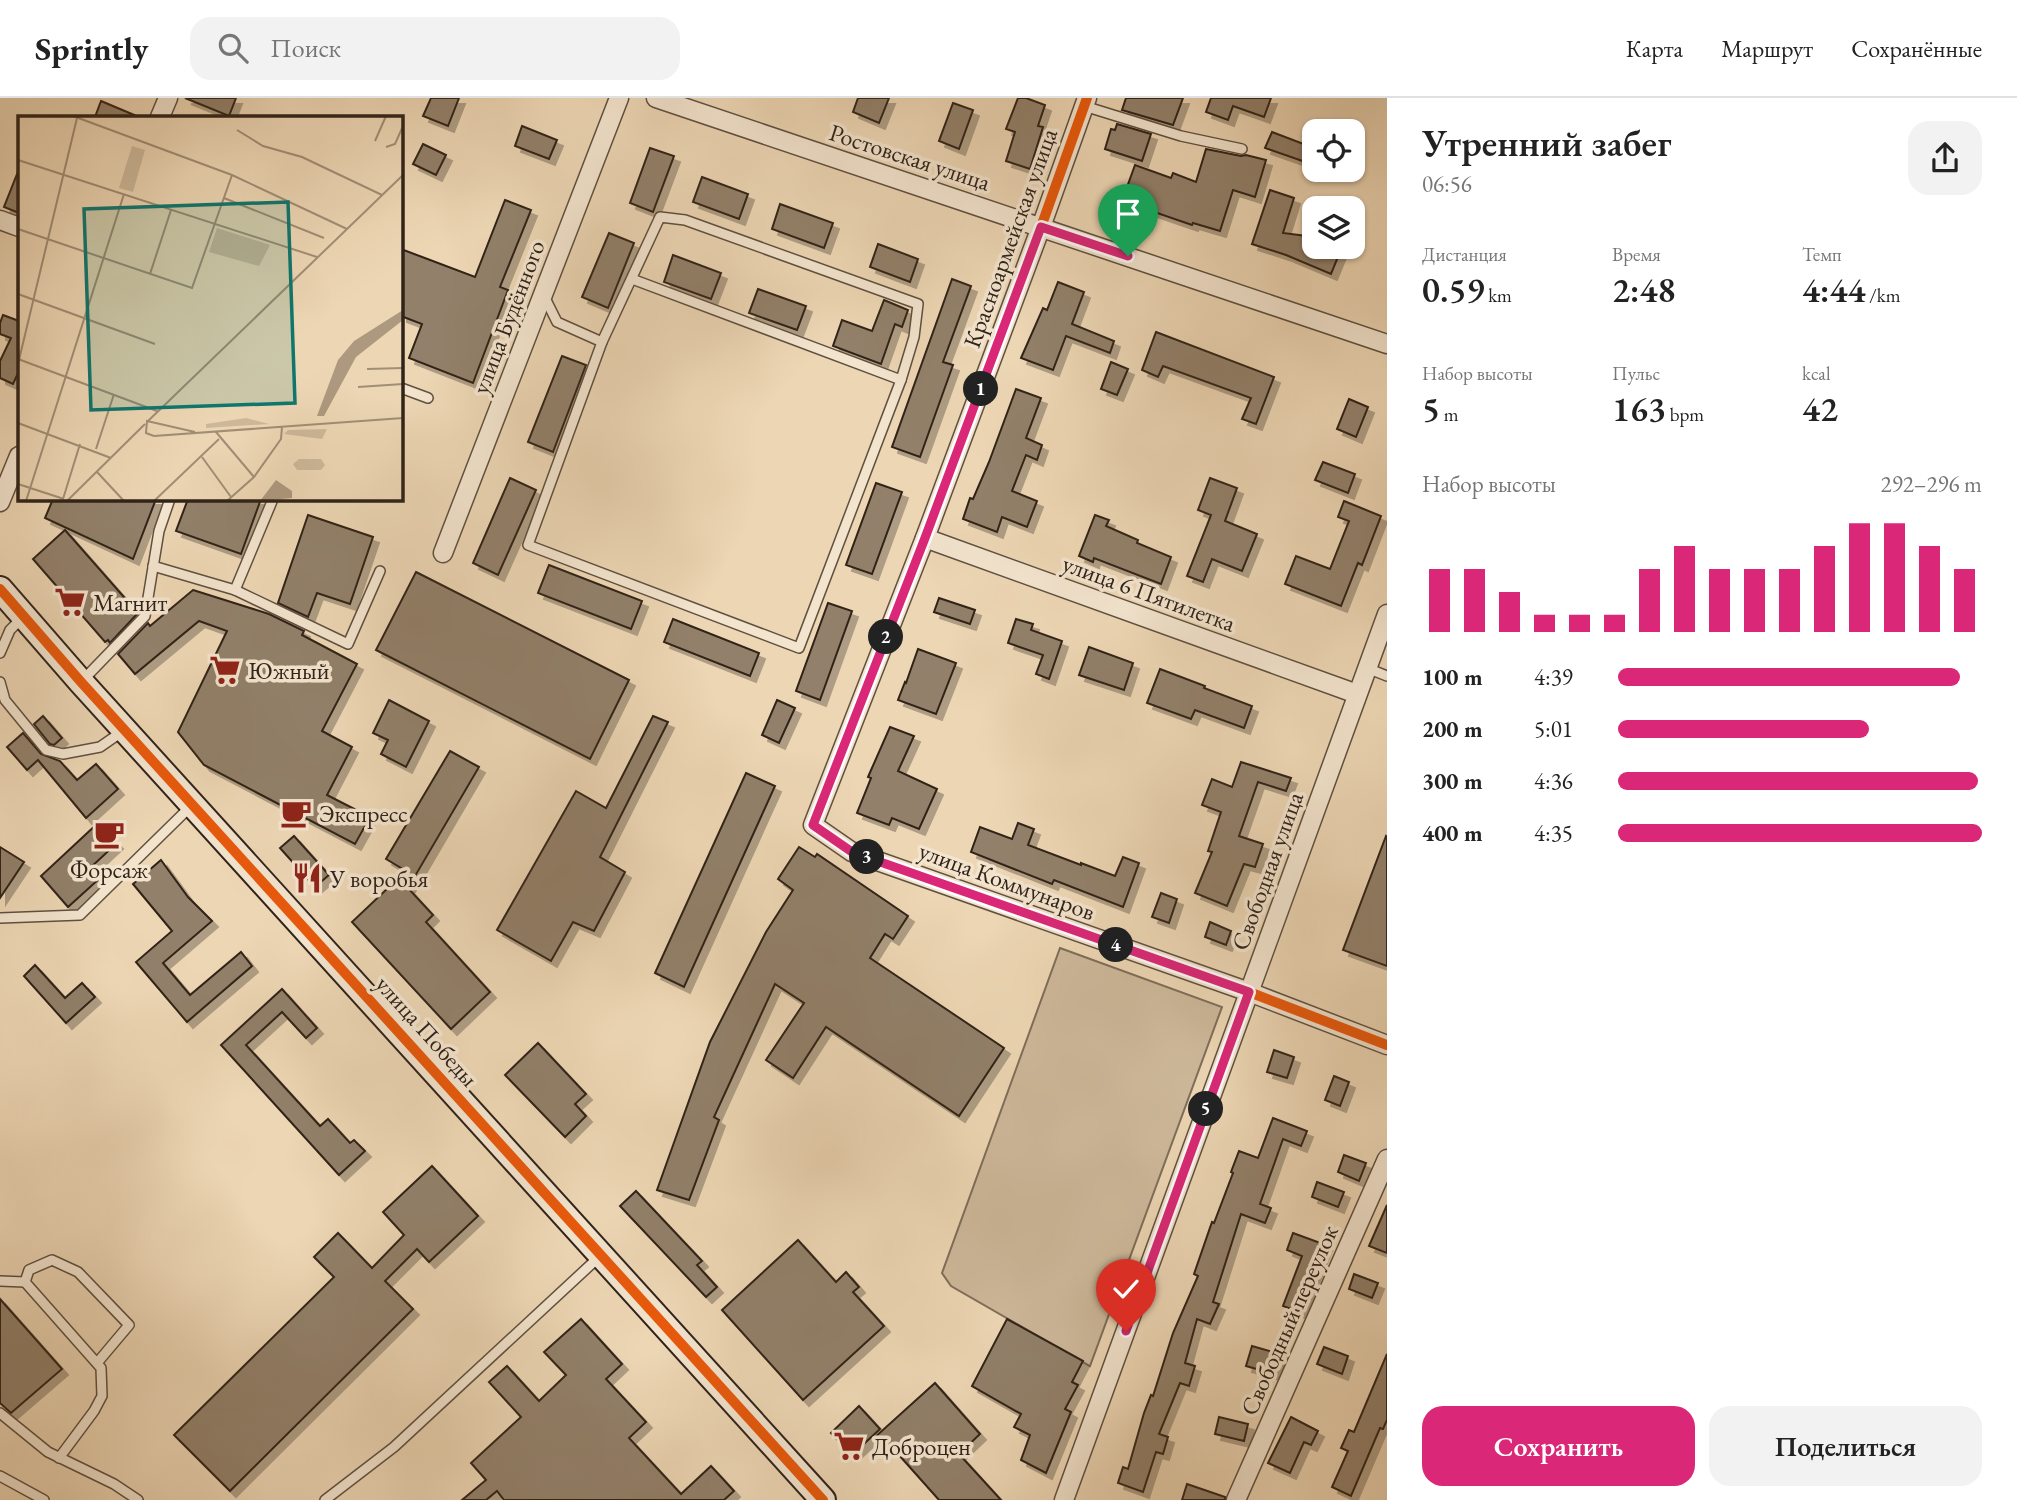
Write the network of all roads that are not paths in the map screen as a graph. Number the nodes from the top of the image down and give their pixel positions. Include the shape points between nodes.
1 (168, 98) edge
2 (619, 98) edge
3 (656, 98) edge
4 (1085, 102) edge
5 (160, 116) edge
6 (1242, 149) dead end
7 (0, 220) edge
8 (18, 227) edge
9 (1041, 227) junction
10 (632, 279) junction
11 (543, 295) junction
12 (602, 342) junction
13 (1387, 344) edge
14 (901, 380) junction
15 (402, 388) edge
16 (428, 398) dead end
17 (18, 458) edge
18 (170, 500) edge
19 (273, 500) edge
20 (0, 502) edge
21 (925, 538) junction
22 (443, 553) dead end
23 (153, 566) junction
24 (380, 571) dead end
25 (0, 589) edge
26 (236, 590) junction
27 (1387, 614) edge
28 (24, 616) junction
29 (0, 653) edge
30 (1367, 668) junction
31 (1387, 676) edge
32 (0, 682) edge
33 (80, 682) junction
34 (1357, 694) junction
35 (125, 730) junction
36 (193, 805) junction
37 (813, 825) joint
38 (0, 918) edge
39 (1249, 992) junction
40 (1387, 1045) edge
41 (1387, 1159) edge
42 (601, 1256) junction
43 (0, 1281) edge
44 (24, 1282) junction
45 (97, 1363) junction
46 (0, 1413) edge
47 (59, 1458) junction
48 (0, 1476) edge
49 (44, 1500) edge
50 (138, 1500) edge
51 (325, 1500) edge
52 (823, 1500) edge
53 (1064, 1500) edge
54 (1236, 1500) edge

1 - 5 street
2 - 11 street, улица Будённого
3 - 9 street, Ростовская улица
4 - 6 lane via 1181,136
4 - 9 street, Красноармейская улица
7 - 8 street
9 - 13 street, Ростовская улица
9 - 21 street, Красноармейская улица
10 - 12 lane
10 - 14 lane
10 - 14 lane via 660,217 685,220 918,304
11 - 12 lane via 557,323
11 - 22 street, улица Будённого
12 - 14 lane via 528,545 799,648
15 - 16 lane
17 - 20 street
18 - 23 lane
19 - 26 lane
21 - 34 street, улица 6 Пятилетка
21 - 37 street, Красноармейская улица
23 - 26 lane
23 - 33 lane via 145,616
24 - 26 lane via 348,644
25 - 28 street, улица Победы
27 - 30 street, Свободная улица
28 - 29 lane via 10,630
28 - 33 street, улица Победы
30 - 31 lane
30 - 34 street, Свободная улица
32 - 35 lane via 5,700 46,750 63,754 100,747
33 - 35 street, улица Победы
34 - 39 street, Свободная улица
35 - 36 street, улица Победы
36 - 38 lane via 80,915
36 - 42 street, улица Победы
37 - 39 street, улица Коммунаров via 852,852
39 - 40 street, улица Коммунаров
39 - 53 street, Свободная улица
41 - 54 street, Свободный переулок
42 - 51 lane via 394,1447
42 - 52 street, улица Победы
43 - 44 lane
44 - 45 lane
44 - 45 lane via 29,1270 52,1260 78,1272 129,1325
45 - 47 lane via 102,1396
46 - 47 lane
47 - 50 lane
48 - 49 lane

